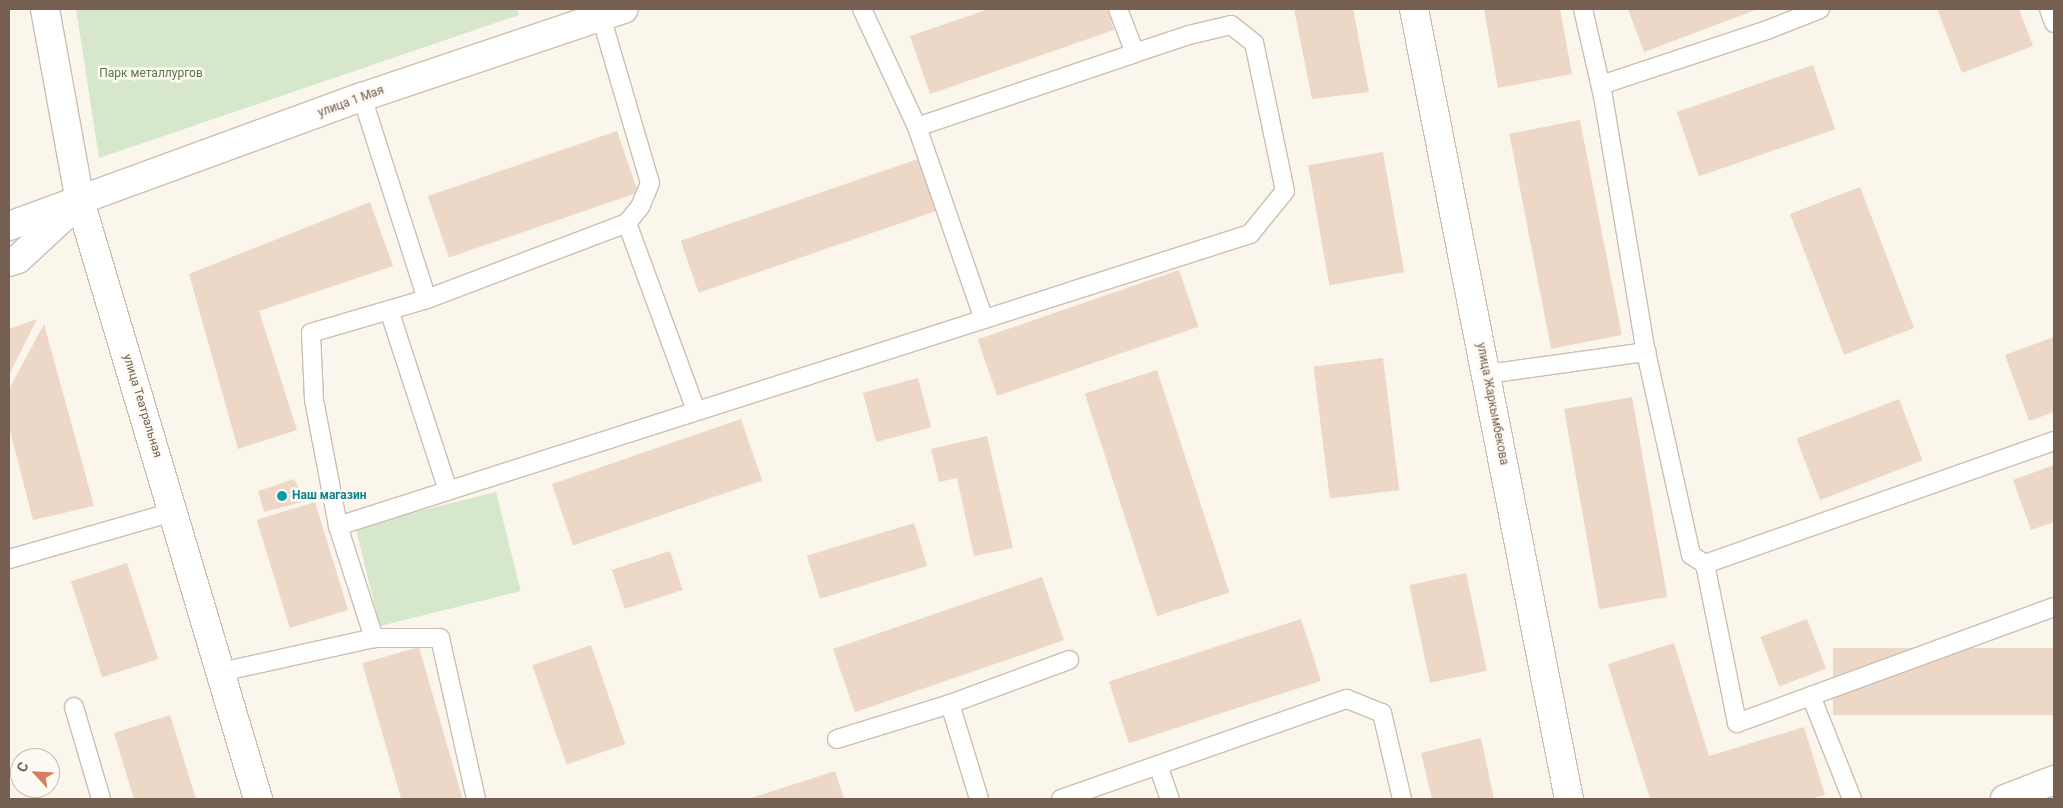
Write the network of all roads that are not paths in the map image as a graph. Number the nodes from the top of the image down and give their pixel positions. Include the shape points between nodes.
1 (45, 9) edge
2 (862, 9) edge
3 (1118, 9) edge
4 (1414, 9) edge
5 (1584, 9) edge
6 (1820, 9) edge
7 (2049, 9) edge
8 (613, 13) edge
9 (2054, 23) edge
10 (1135, 53) junction
11 (1601, 86) junction
12 (362, 97) junction
13 (917, 126) junction
14 (80, 201) junction
15 (627, 223) junction
16 (9, 226) edge
17 (9, 262) edge
18 (427, 299) junction
19 (389, 310) junction
20 (984, 319) junction
21 (1646, 352) junction
22 (1487, 374) junction
23 (696, 411) junction
24 (2054, 441) edge
25 (448, 491) junction
26 (173, 512) junction
27 (338, 526) junction
28 (9, 559) edge
29 (1705, 564) junction
30 (2054, 608) edge
31 (374, 638) junction
32 (1068, 660) dead end
33 (221, 672) junction
34 (1811, 696) junction
35 (950, 704) junction
36 (74, 707) dead end
37 (837, 739) dead end
38 (1158, 765) junction
39 (2054, 780) edge
40 (101, 799) edge
41 (258, 799) edge
42 (476, 799) edge
43 (979, 799) edge
44 (1061, 799) edge
45 (1170, 799) edge
46 (1402, 799) edge
47 (1569, 799) edge
48 (1852, 799) edge
49 (2005, 799) edge

1 - 14 street, улица Театральная
2 - 13 lane
3 - 10 lane
4 - 22 street, улица Жаркымбекова
5 - 11 lane
6 - 11 lane
7 - 9 lane
8 - 12 street, улица 1 Мая
8 - 15 lane via 650,183 640,207
10 - 13 lane
10 - 20 lane via 1231,25 1254,43 1284,191 1250,234
11 - 21 lane
12 - 14 street, улица 1 Мая
12 - 18 lane
13 - 20 lane
14 - 16 street, улица 1 Мая
14 - 17 street, улица 1 Мая via 18,259
14 - 26 street, улица Театральная
15 - 18 lane
15 - 23 lane
18 - 19 lane
19 - 25 lane
19 - 27 lane via 311,333 314,400
20 - 23 lane
21 - 22 lane
21 - 29 lane via 1691,555
22 - 47 street, улица Жаркымбекова
23 - 25 lane
24 - 29 lane
25 - 27 lane
26 - 28 lane
26 - 33 street, улица Театральная
27 - 31 lane
29 - 34 lane via 1737,723
30 - 34 lane
31 - 33 lane
31 - 42 lane via 440,638
32 - 35 lane
33 - 41 street, улица Театральная
34 - 48 lane
35 - 37 lane
35 - 43 lane
36 - 40 lane
38 - 44 lane
38 - 45 lane
38 - 46 lane via 1347,699 1382,713
39 - 49 street

